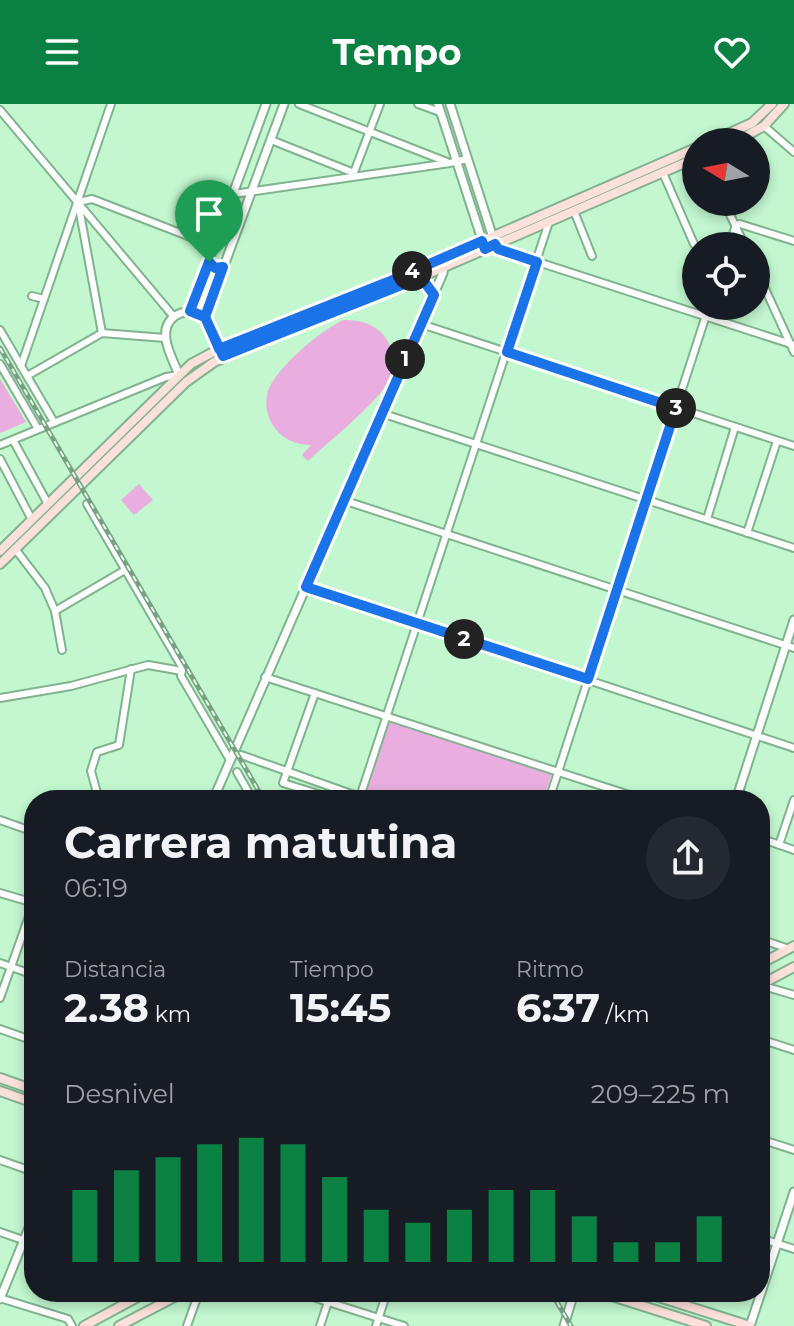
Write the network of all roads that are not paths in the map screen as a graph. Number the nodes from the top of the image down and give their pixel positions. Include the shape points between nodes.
1 (111, 104) edge
2 (266, 104) edge
3 (284, 104) edge
4 (299, 104) edge
5 (380, 104) edge
6 (418, 104) edge
7 (450, 104) edge
8 (772, 104) edge
9 (784, 104) edge
10 (439, 108) edge
11 (0, 110) edge
12 (456, 123) junction
13 (445, 126) junction
14 (764, 126) junction
15 (741, 128) edge
16 (760, 128) edge
17 (369, 131) junction
18 (271, 140) junction
19 (794, 152) edge
20 (682, 154) edge
21 (467, 159) junction
22 (453, 163) junction
23 (682, 164) edge
24 (663, 173) junction
25 (353, 174) junction
26 (252, 192) junction
27 (234, 194) junction
28 (78, 202) junction
29 (574, 211) junction
30 (731, 216) edge
31 (549, 221) junction
32 (736, 225) junction
33 (689, 232) edge
34 (734, 232) edge
35 (739, 232) edge
36 (494, 240) junction
37 (794, 241) edge
38 (484, 245) junction
39 (214, 246) junction
40 (592, 256) dead end
41 (209, 262) junction
42 (444, 262) junction
43 (537, 262) junction
44 (223, 267) junction
45 (414, 280) junction
46 (434, 295) junction
47 (32, 296) dead end
48 (770, 298) edge
49 (44, 299) junction
50 (682, 308) edge
51 (190, 311) junction
52 (174, 317) junction
53 (205, 317) junction
54 (705, 320) edge
55 (718, 320) edge
56 (421, 324) junction
57 (0, 330) edge
58 (102, 333) junction
59 (165, 338) junction
60 (792, 344) edge
61 (221, 352) junction
62 (507, 352) junction
63 (794, 352) edge
64 (0, 364) edge
65 (21, 366) junction
66 (179, 375) junction
67 (27, 376) junction
68 (676, 408) junction
69 (381, 413) junction
70 (54, 422) junction
71 (735, 427) junction
72 (38, 429) junction
73 (13, 440) junction
74 (777, 441) junction
75 (0, 445) edge
76 (477, 445) junction
77 (794, 446) edge
78 (0, 459) edge
79 (92, 462) junction
80 (97, 471) junction
81 (60, 492) junction
82 (67, 500) junction
83 (343, 500) junction
84 (646, 500) junction
85 (48, 504) junction
86 (87, 504) dead end
87 (707, 519) junction
88 (32, 520) junction
89 (747, 533) junction
90 (448, 534) junction
91 (794, 548) edge
92 (16, 550) junction
93 (0, 551) edge
94 (0, 564) edge
95 (125, 570) junction
96 (306, 587) junction
97 (617, 590) junction
98 (55, 611) junction
99 (794, 620) edge
100 (418, 624) junction
101 (790, 646) edge
102 (62, 650) dead end
103 (131, 669) junction
104 (182, 671) junction
105 (265, 677) junction
106 (588, 679) junction
107 (315, 693) junction
108 (0, 698) edge
109 (387, 716) junction
110 (757, 736) junction
111 (794, 748) edge
112 (241, 755) dead end
113 (230, 760) junction
114 (286, 771) junction
115 (558, 771) junction
116 (237, 772) dead end
117 (96, 790) edge
118 (217, 790) edge
119 (247, 790) edge
120 (306, 790) edge
121 (338, 790) edge
122 (363, 790) edge
123 (552, 790) edge
124 (615, 790) edge
125 (739, 790) edge
126 (794, 800) edge
127 (0, 820) edge
128 (24, 828) edge
129 (770, 842) edge
130 (779, 845) junction
131 (794, 850) edge
132 (0, 893) edge
133 (24, 900) edge
134 (24, 931) edge
135 (770, 942) edge
136 (791, 947) edge
137 (770, 959) edge
138 (0, 963) edge
139 (11, 967) junction
140 (794, 967) edge
141 (24, 972) edge
142 (770, 980) edge
143 (770, 988) edge
144 (794, 995) edge
145 (0, 998) edge
146 (0, 1029) edge
147 (24, 1037) edge
148 (770, 1042) edge
149 (794, 1050) edge
150 (0, 1078) edge
151 (24, 1086) edge
152 (0, 1091) edge
153 (24, 1099) edge
154 (770, 1142) edge
155 (794, 1150) edge
156 (0, 1160) edge
157 (24, 1168) edge
158 (794, 1192) edge
159 (0, 1232) edge
160 (23, 1240) joint
161 (770, 1241) edge
162 (777, 1243) junction
163 (794, 1249) edge
164 (770, 1265) edge
165 (0, 1298) edge
166 (128, 1302) edge
167 (165, 1302) edge
168 (195, 1302) edge
169 (328, 1302) joint
170 (384, 1302) edge
171 (571, 1302) edge
172 (630, 1302) edge
173 (674, 1302) edge
174 (758, 1302) edge
175 (378, 1322) edge
176 (72, 1326) edge
177 (84, 1326) edge
178 (119, 1326) edge
179 (187, 1326) edge
180 (320, 1326) edge
181 (404, 1326) edge
182 (564, 1326) edge
183 (706, 1326) edge
184 (750, 1326) edge

1 - 28 street
2 - 27 street
3 - 18 street
4 - 17 street
5 - 17 street
6 - 10 street
7 - 12 street
8 - 15 main road
9 - 14 main road
10 - 13 street
11 - 28 street
12 - 13 street
12 - 21 street
13 - 22 street
14 - 16 main road
14 - 19 street
17 - 22 street
17 - 25 street
18 - 25 street
18 - 26 street
20 - 36 main road
21 - 22 street
21 - 36 street
22 - 25 street
22 - 38 street
23 - 24 main road
24 - 29 main road
24 - 33 street
25 - 26 street
26 - 27 street
26 - 44 street
27 - 39 street
28 - 39 street via 92,199
28 - 49 street
28 - 52 street
28 - 58 street
29 - 31 main road
29 - 40 street
30 - 32 street
31 - 36 main road
31 - 43 street
32 - 34 street
32 - 35 street
32 - 37 street
36 - 38 main road
36 - 43 street via 498,249
38 - 42 main road
39 - 41 street
41 - 44 street
41 - 51 street
42 - 45 main road
42 - 46 street
42 - 61 main road
43 - 50 street
43 - 62 street
44 - 53 street
45 - 46 main road
45 - 61 main road
46 - 56 street
47 - 49 street
48 - 60 street
49 - 65 street
51 - 52 street
51 - 53 street
52 - 59 street
53 - 61 street
54 - 68 street
55 - 60 street
56 - 62 street
56 - 69 street
57 - 65 street
58 - 59 street
58 - 67 street
59 - 66 street
60 - 63 street
61 - 66 main road
61 - 80 main road
62 - 68 street
62 - 76 street
64 - 72 street
65 - 67 street
66 - 70 street
66 - 79 main road
67 - 70 street
68 - 71 street
68 - 84 street
69 - 76 street
69 - 83 street
70 - 72 street
71 - 74 street
71 - 87 street
72 - 73 street
73 - 75 street
73 - 85 street
74 - 77 street
74 - 89 street
76 - 84 street
76 - 90 street
78 - 88 street
79 - 80 main road via 90,470
79 - 81 main road
80 - 82 main road
81 - 82 main road via 66,492
81 - 85 main road
82 - 92 main road
83 - 90 street
83 - 96 street
84 - 87 street
84 - 97 street
85 - 88 main road
86 - 95 street
87 - 89 street
88 - 93 main road
89 - 91 street
90 - 97 street
90 - 100 street
92 - 94 main road
92 - 98 street
95 - 98 street
95 - 104 street
96 - 100 street
96 - 105 street
97 - 101 street
97 - 106 street
98 - 102 street
99 - 101 street
100 - 106 street
100 - 109 street
101 - 110 street
103 - 104 street via 148,665
103 - 108 street
103 - 117 street via 119,745 97,752 91,771
104 - 113 street
105 - 107 street
105 - 113 street
106 - 110 street
106 - 115 street
107 - 109 street
107 - 114 street
109 - 115 street
109 - 122 street
110 - 111 street
110 - 125 street
112 - 114 street
113 - 118 street
114 - 120 street via 284,783
114 - 121 street
115 - 123 street
115 - 124 street
116 - 119 street
126 - 130 street
127 - 128 street
129 - 130 street
130 - 131 street
132 - 133 street
134 - 139 street
135 - 136 street
136 - 137 main road
138 - 139 street
139 - 141 street
139 - 145 street
140 - 142 main road
143 - 144 street
146 - 147 street
148 - 149 street
150 - 151 main road
152 - 153 main road
154 - 155 street
156 - 157 street
158 - 162 street
159 - 160 street
160 - 165 street
161 - 162 street
162 - 163 street
162 - 164 street
165 - 176 street via 68,1319
166 - 177 main road
167 - 178 main road
168 - 179 street
169 - 175 street
169 - 180 street
170 - 175 street
171 - 182 street
172 - 183 main road
173 - 184 main road
174 - 184 street
175 - 181 street

